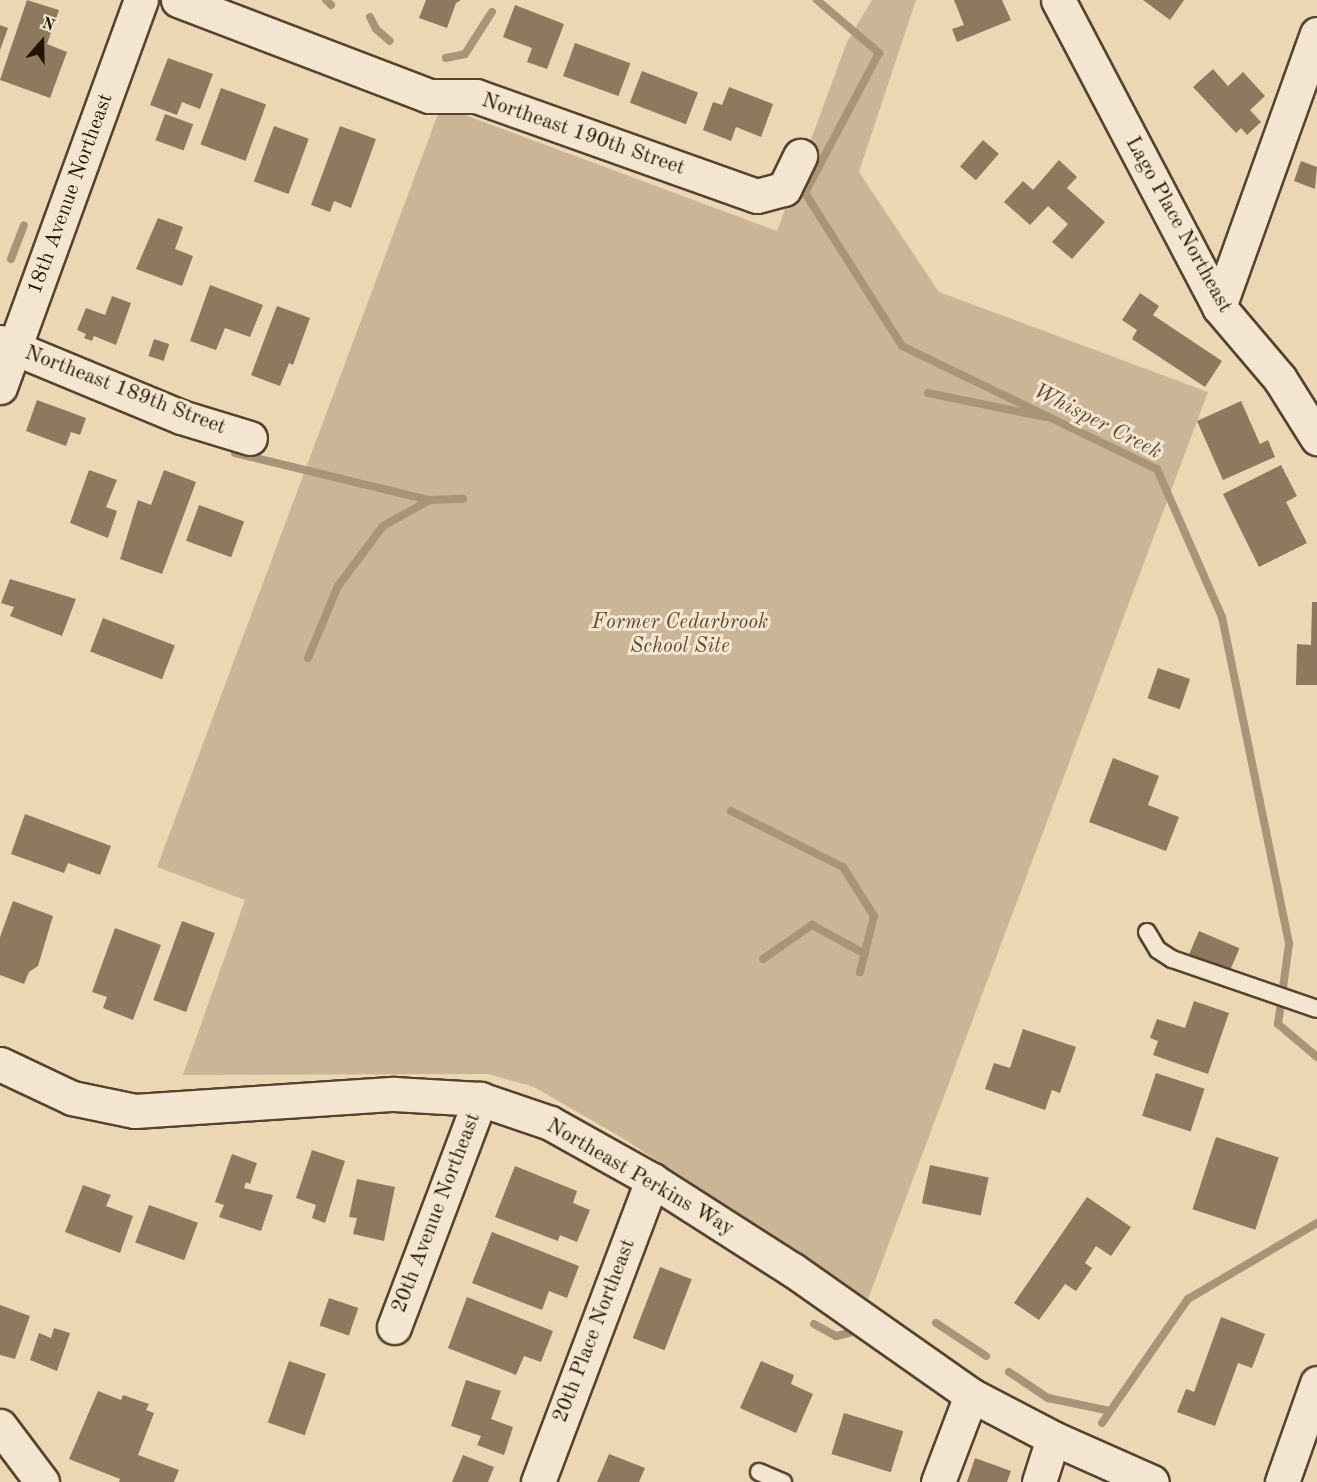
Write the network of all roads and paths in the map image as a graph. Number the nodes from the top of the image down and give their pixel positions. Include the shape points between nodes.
1 (141, 0) edge
2 (178, 0) edge
3 (1069, 8) edge
4 (1317, 34) edge
5 (800, 156) dead end
6 (1219, 307) junction
7 (7, 344) edge
8 (0, 387) edge
9 (250, 438) dead end
10 (1317, 438) edge
11 (1147, 932) dead end
12 (1317, 1009) edge
13 (0, 1064) edge
14 (480, 1099) junction
15 (652, 1180) junction
16 (394, 1327) dead end
17 (1315, 1393) edge
18 (971, 1395) junction
19 (0, 1426) edge
20 (1053, 1438) junction
21 (759, 1472) dead end
22 (42, 1482) edge
23 (538, 1482) edge
24 (783, 1482) edge
25 (938, 1482) edge
26 (1039, 1482) edge
27 (1152, 1482) edge
28 (1282, 1482) edge

1 - 7 street, 18th Avenue Northeast
2 - 5 street, Northeast 190th Street via 429,96 476,96 757,196 784,189
3 - 6 street, Lago Place Northeast
4 - 6 street
6 - 10 street, Lago Place Northeast via 1280,379
7 - 8 street, 18th Avenue Northeast
7 - 9 street, Northeast 189th Street via 181,417
11 - 12 lane via 1158,950 1172,959
13 - 14 street, Northeast Perkins Way via 72,1098 135,1111 394,1094
14 - 15 street, Northeast Perkins Way via 550,1123
14 - 16 street, 20th Avenue Northeast
15 - 18 street, Northeast Perkins Way via 793,1270
15 - 23 street, 20th Place Northeast
17 - 28 street
18 - 20 street, Northeast Perkins Way
18 - 25 street
19 - 22 street
20 - 26 street
20 - 27 street, Northeast Perkins Way
21 - 24 lane

